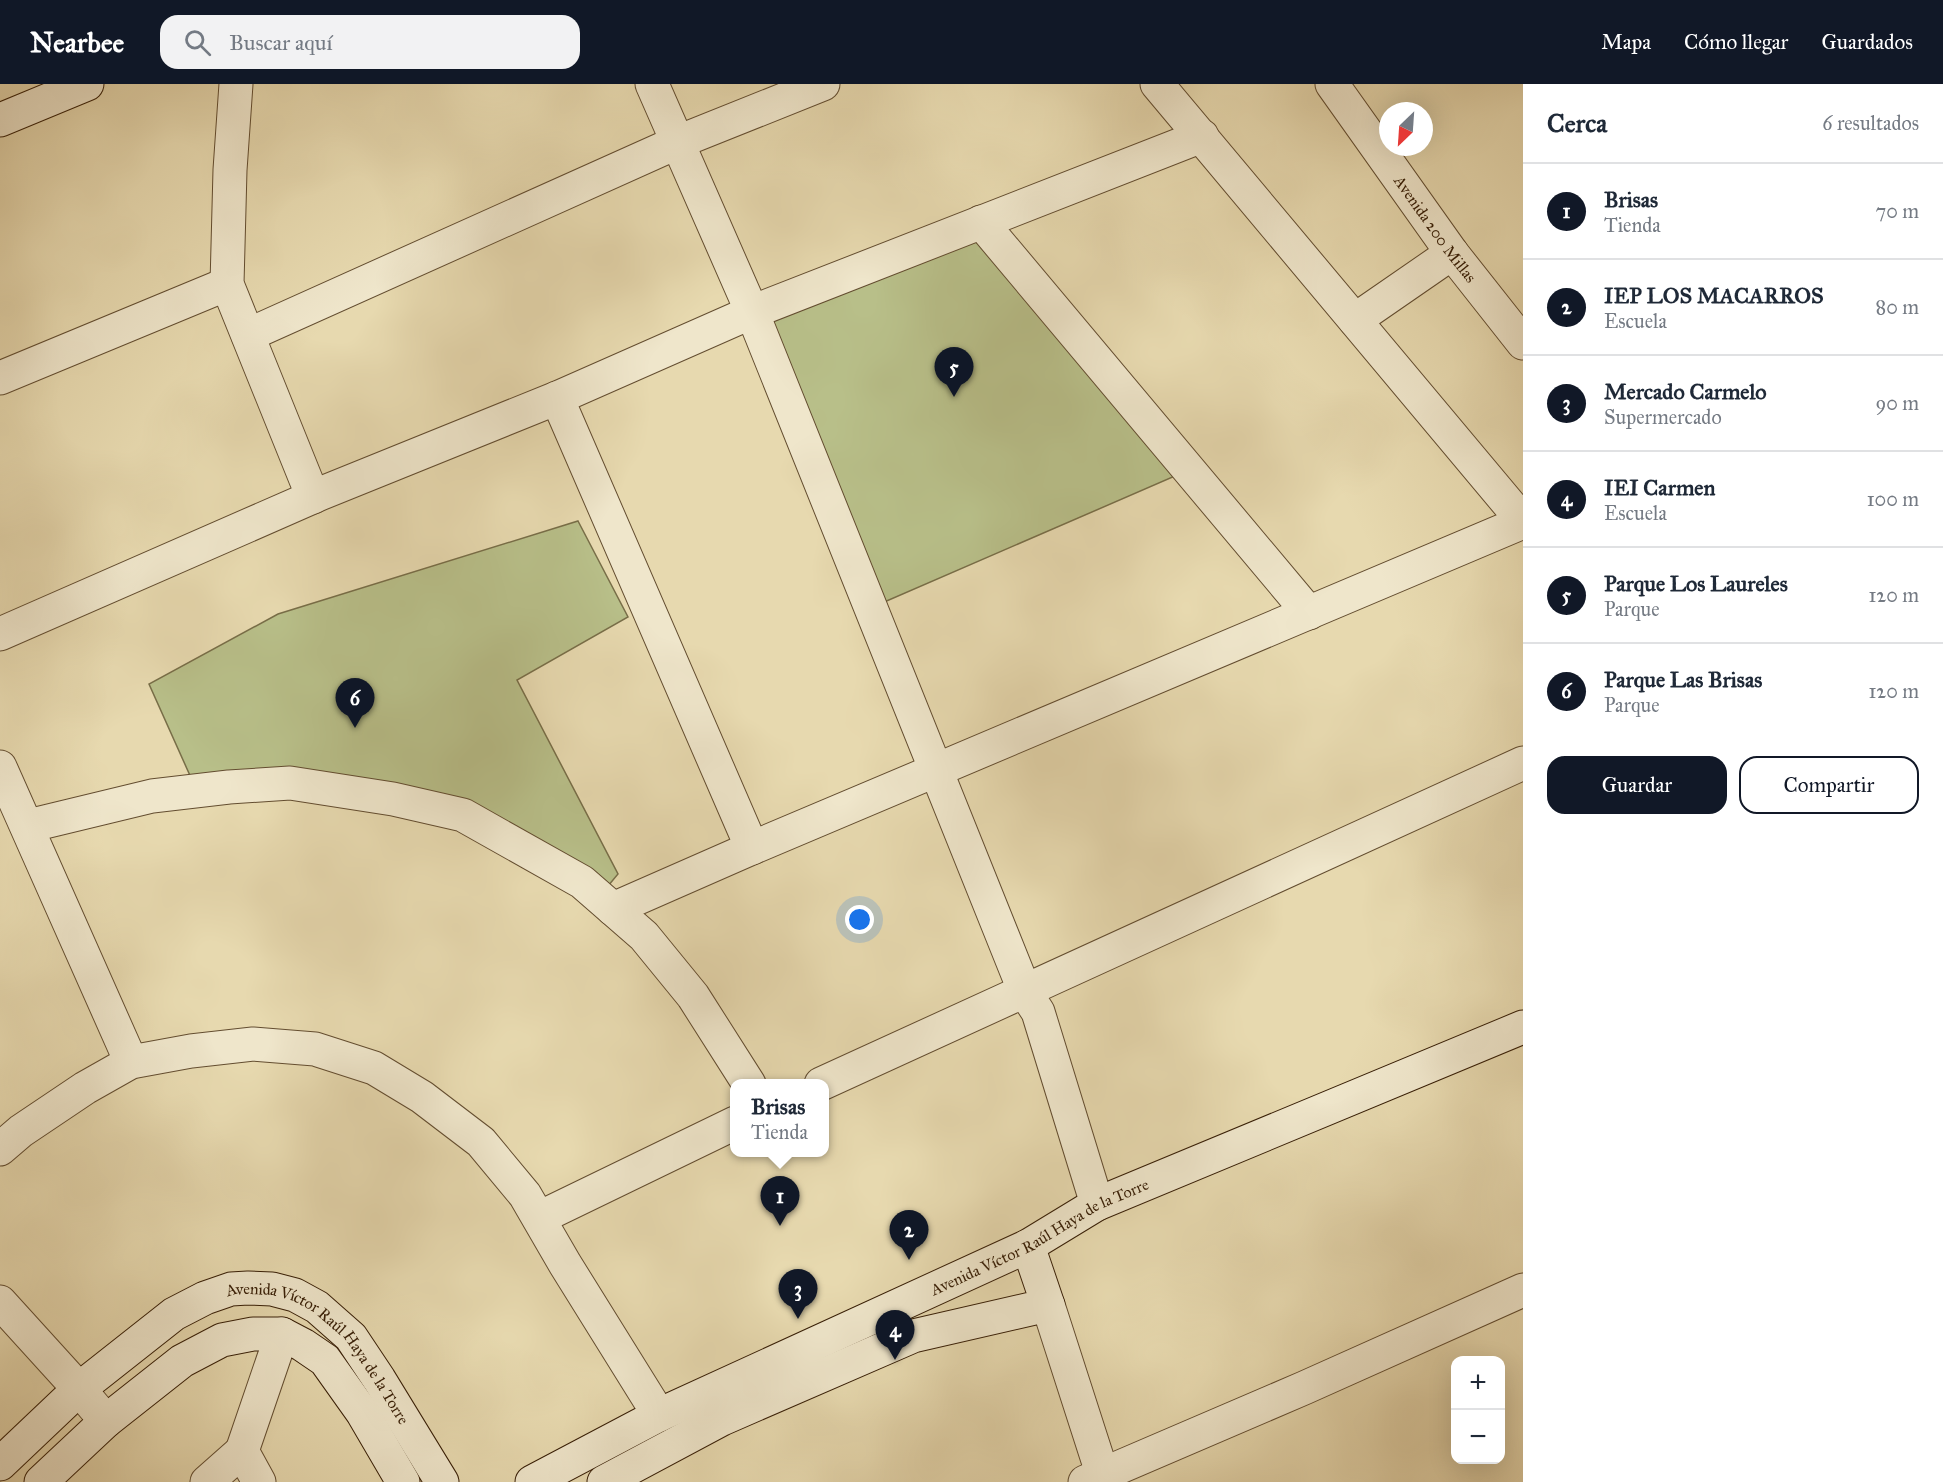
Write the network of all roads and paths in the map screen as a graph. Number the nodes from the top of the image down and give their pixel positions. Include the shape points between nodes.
1 (87, 84) edge
2 (236, 84) edge
3 (652, 84) edge
4 (823, 84) edge
5 (1157, 84) edge
6 (1332, 84) edge
7 (0, 120) edge
8 (1202, 136) junction
9 (678, 142) junction
10 (981, 222) junction
11 (1452, 253) junction
12 (227, 284) junction
13 (752, 312) junction
14 (1355, 320) junction
15 (248, 335) junction
16 (1523, 343) edge
17 (0, 378) edge
18 (556, 398) junction
19 (313, 497) junction
20 (1523, 522) edge
21 (1309, 613) junction
22 (0, 634) edge
23 (1523, 763) edge
24 (0, 767) edge
25 (936, 771) junction
26 (27, 826) junction
27 (752, 848) junction
28 (613, 909) junction
29 (1025, 992) junction
30 (1523, 1027) edge
31 (131, 1062) junction
32 (746, 1079) edge
33 (829, 1079) edge
34 (730, 1125) edge
35 (0, 1149) edge
36 (1097, 1204) junction
37 (539, 1218) junction
38 (1028, 1246) junction
39 (1523, 1290) edge
40 (0, 1302) edge
41 (1048, 1305) junction
42 (282, 1334) junction
43 (79, 1389) junction
44 (659, 1415) junction
45 (106, 1421) junction
46 (242, 1451) junction
47 (0, 1464) edge
48 (1098, 1479) edge
49 (41, 1482) edge
50 (207, 1482) edge
51 (259, 1482) edge
52 (403, 1482) edge
53 (442, 1482) edge
54 (532, 1482) edge
55 (605, 1482) edge

1 - 7 street
2 - 12 street
3 - 9 street
4 - 9 street
5 - 8 street
6 - 11 street, Avenida 200 Millas
8 - 10 street
8 - 14 street
9 - 13 street
9 - 15 street
10 - 13 street
10 - 21 street
11 - 14 street
11 - 16 street, Avenida 200 Millas
12 - 15 street
12 - 17 street
13 - 18 street
13 - 25 street
14 - 20 street
15 - 19 street
18 - 19 street
18 - 27 street
19 - 22 street
20 - 21 street
21 - 25 street
23 - 29 street
24 - 26 street
25 - 27 street
25 - 29 street
26 - 28 street via 152,796 290,783 393,799 463,815 582,882
26 - 31 street
27 - 28 street
28 - 32 street via 644,936 693,996
29 - 33 street
29 - 36 street via 1038,1011
30 - 36 street, Avenida Víctor Raúl Haya de la Torre
31 - 35 street via 21,1131
31 - 37 street via 253,1044 315,1049 374,1068 422,1097 481,1142
34 - 37 street
36 - 38 street, Avenida Víctor Raúl Haya de la Torre
37 - 44 street
38 - 41 street
38 - 44 street, Avenida Víctor Raúl Haya de la Torre
39 - 48 street
40 - 43 street
41 - 48 street
41 - 55 street via 913,1336 722,1419
42 - 45 street, Avenida Víctor Raúl Haya de la Torre via 222,1340 182,1361
42 - 46 street
42 - 52 street, Avenida Víctor Raúl Haya de la Torre via 325,1360 362,1412
43 - 45 street
43 - 47 street, Avenida Víctor Raúl Haya de la Torre
43 - 53 street, Avenida Víctor Raúl Haya de la Torre via 174,1314 231,1289 272,1289 317,1307 351,1337
44 - 54 street, Avenida Víctor Raúl Haya de la Torre
45 - 49 street, Avenida Víctor Raúl Haya de la Torre
46 - 50 street
46 - 51 street

